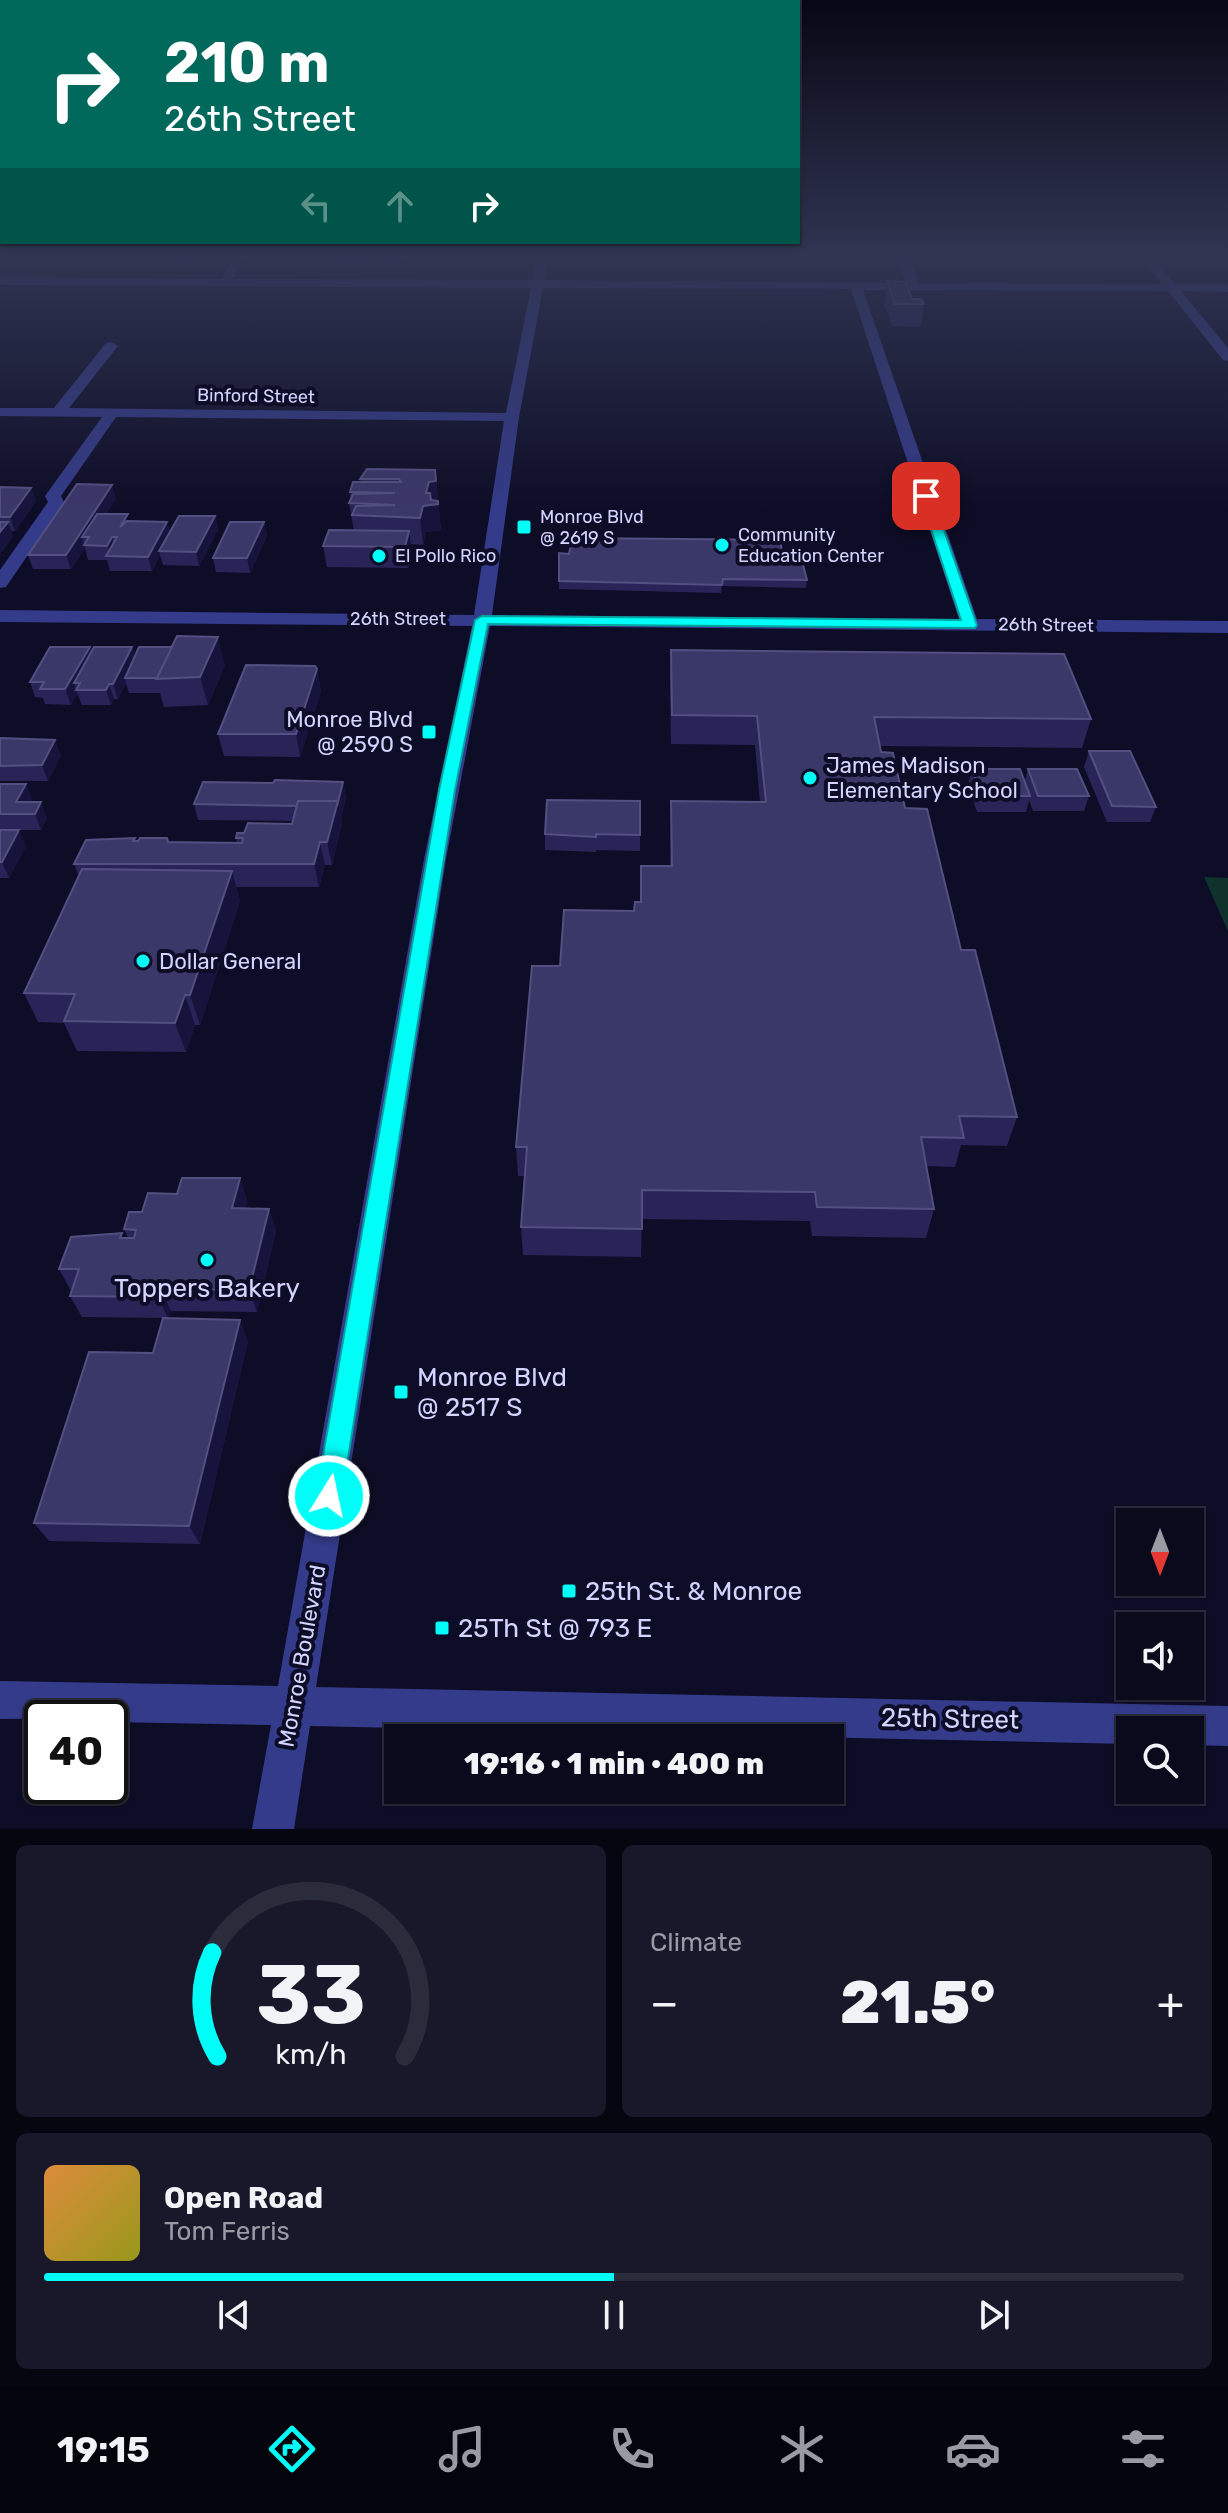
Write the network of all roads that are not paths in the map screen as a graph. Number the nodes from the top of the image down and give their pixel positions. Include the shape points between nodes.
1 (527, 339) edge
2 (874, 339) edge
3 (1213, 339) edge
4 (111, 346) dead end
5 (1228, 357) edge
6 (0, 412) edge
7 (59, 412) junction
8 (113, 412) junction
9 (512, 417) junction
10 (0, 583) edge
11 (0, 616) edge
12 (482, 620) junction
13 (970, 625) junction
14 (1228, 627) edge
15 (0, 1700) edge
16 (294, 1704) junction
17 (1228, 1726) edge
18 (273, 1829) edge

1 - 9 street, Monroe Boulevard
2 - 13 street
3 - 5 street
4 - 7 street
6 - 7 street, Binford Street
7 - 8 street, Binford Street
8 - 9 street, Binford Street
8 - 10 street via 47,496 56,502
9 - 12 street, Monroe Boulevard
11 - 12 street, 26th Street
12 - 13 street, 26th Street
12 - 16 street, Monroe Boulevard via 447,790
13 - 14 street, 26th Street
15 - 16 street, 25th Street
16 - 17 street, 25th Street
16 - 18 street, Monroe Boulevard

